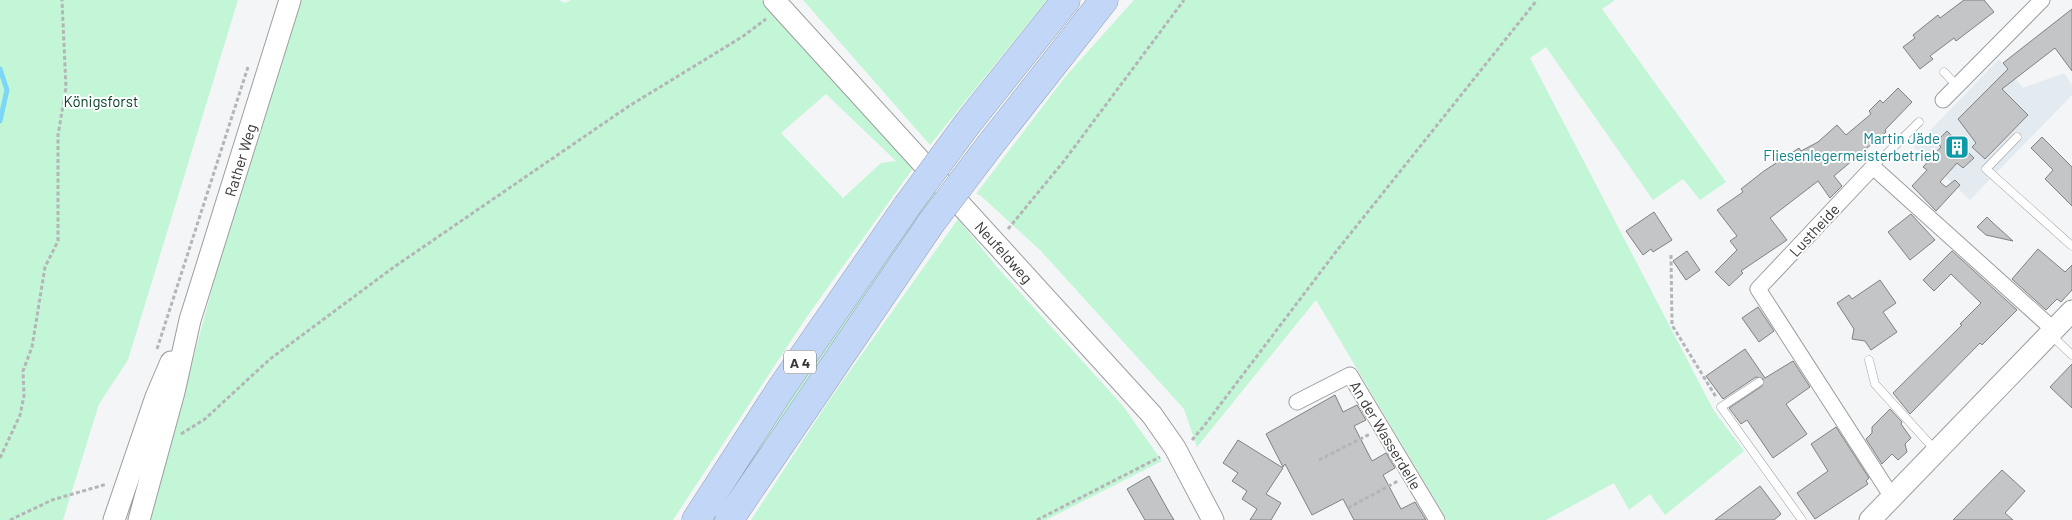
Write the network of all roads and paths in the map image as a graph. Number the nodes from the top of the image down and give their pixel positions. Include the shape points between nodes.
1 (62, 0) edge
2 (290, 0) edge
3 (1066, 0) edge
4 (1104, 0) edge
5 (1184, 0) edge
6 (1537, 0) edge
7 (2042, 0) edge
8 (777, 4) edge
9 (249, 63) dead end
10 (1944, 72) dead end
11 (1957, 86) junction
12 (1943, 100) dead end
13 (1919, 122) dead end
14 (2017, 137) dead end
15 (1873, 167) junction
16 (996, 243) junction
17 (2072, 246) edge
18 (1671, 255) dead end
19 (2072, 311) edge
20 (190, 320) junction
21 (2052, 332) junction
22 (2072, 355) edge
23 (155, 356) dead end
24 (1869, 360) dead end
25 (1759, 382) dead end
26 (1298, 402) dead end
27 (1721, 407) junction
28 (1382, 427) junction
29 (174, 439) dead end
30 (1183, 445) junction
31 (1936, 452) junction
32 (0, 458) edge
33 (1319, 460) dead end
34 (111, 475) dead end
35 (1410, 475) junction
36 (108, 484) junction
37 (104, 493) dead end
38 (1892, 496) junction
39 (1348, 508) dead end
40 (10, 520) edge
41 (114, 520) edge
42 (139, 520) edge
43 (696, 520) edge
44 (729, 520) edge
45 (1037, 520) edge
46 (1213, 520) edge
47 (1438, 520) edge
48 (1802, 520) edge
49 (1870, 520) edge

1 - 32 path via 66,88 58,134 58,241 45,267 32,346 23,371 24,396 20,415
2 - 20 main road, Rather Weg
3 - 43 highway, A 4, bridge via 907,206 780,390
4 - 44 highway, A 4, bridge via 931,223
5 - 16 path via 1037,196
6 - 30 path via 1335,253 1204,426
7 - 11 street
8 - 16 main road, Neufeldweg
8 - 29 path via 742,37 629,106 394,267 270,359 205,420
9 - 23 path
10 - 11 lane
11 - 12 street
13 - 15 lane
14 - 17 lane via 1986,169
15 - 21 street
15 - 38 street, Lustheide via 1758,290
16 - 30 main road, Neufeldweg
18 - 27 path via 1672,325
19 - 21 main road
20 - 41 main road, Rather Weg via 156,397
20 - 42 main road, Rather Weg
21 - 22 lane
21 - 31 main road
24 - 31 lane via 1874,384
25 - 27 lane
26 - 28 street, An der Wasserdelle via 1350,375
27 - 48 lane
28 - 33 path
28 - 35 street, An der Wasserdelle
30 - 45 path
30 - 46 main road, Neufeldweg
31 - 38 main road
34 - 36 path
35 - 39 path
35 - 47 street, An der Wasserdelle
36 - 37 path
36 - 40 path via 52,500
38 - 49 main road

